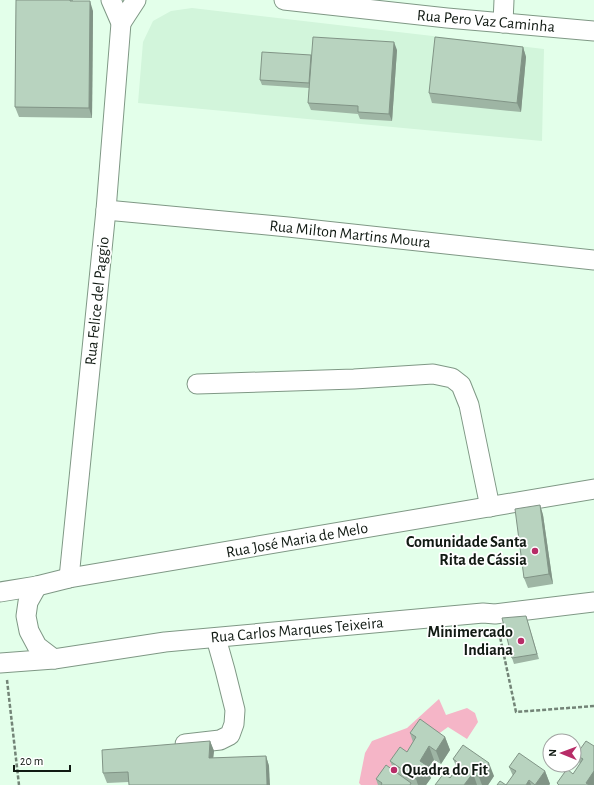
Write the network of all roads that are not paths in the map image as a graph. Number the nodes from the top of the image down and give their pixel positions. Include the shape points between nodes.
1 (111, 0) edge
2 (136, 0) edge
3 (284, 0) edge
4 (504, 0) edge
5 (121, 23) junction
6 (503, 23) junction
7 (594, 31) edge
8 (106, 210) junction
9 (594, 260) edge
10 (197, 384) dead end
11 (594, 489) edge
12 (490, 507) junction
13 (69, 578) junction
14 (38, 586) junction
15 (0, 592) edge
16 (594, 602) edge
17 (216, 638) junction
18 (54, 659) junction
19 (2, 663) edge
20 (167, 746) edge

1 - 5 street
2 - 5 street
3 - 6 street, Rua Pero Vaz Caminha
4 - 6 street
5 - 8 street, Rua Felice del Paggio
6 - 7 street, Rua Pero Vaz Caminha
8 - 9 street, Rua Milton Martins Moura
8 - 13 street, Rua Felice del Paggio
10 - 12 street via 433,374 452,378 461,385 469,405
11 - 12 street, Rua José Maria de Melo
12 - 13 street, Rua José Maria de Melo
13 - 14 street, Rua José Maria de Melo
14 - 15 street, Rua José Maria de Melo
14 - 18 street via 28,602 26,616 29,630 37,646
16 - 17 street, Rua Carlos Marques Teixeira via 495,614 483,613
17 - 18 street, Rua Carlos Marques Teixeira via 165,642
17 - 20 street via 235,710 230,735 220,740
18 - 19 street, Rua Carlos Marques Teixeira

